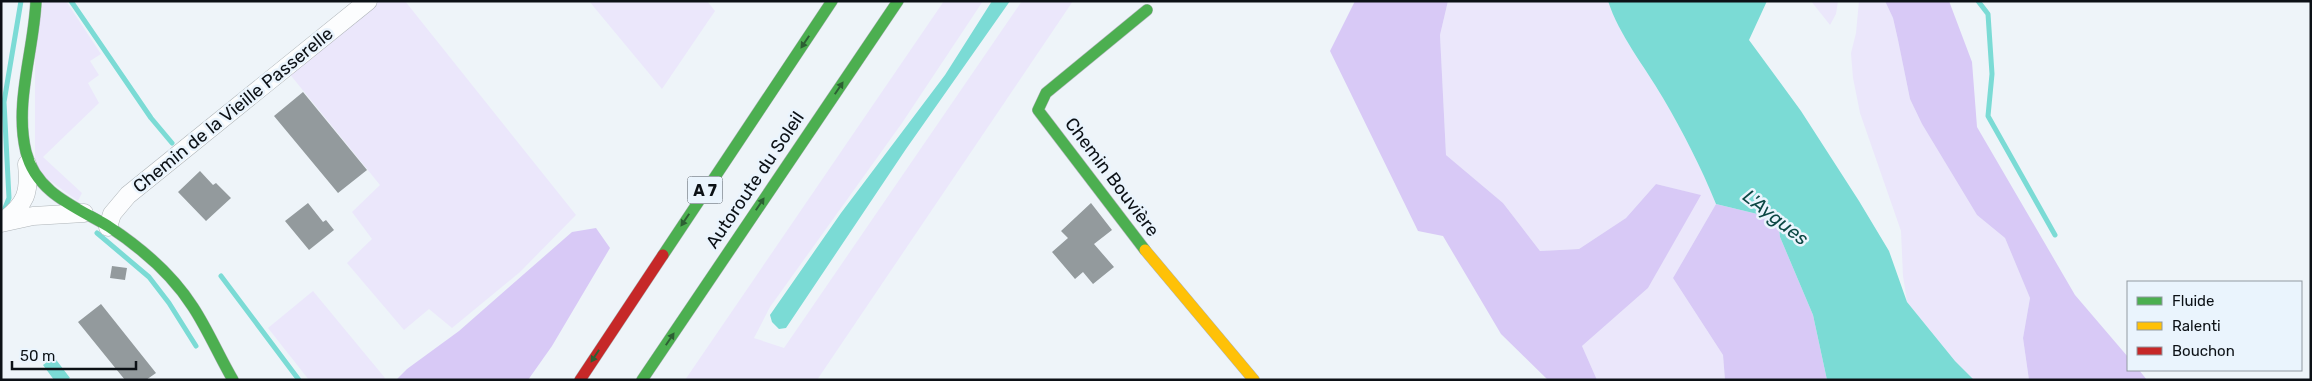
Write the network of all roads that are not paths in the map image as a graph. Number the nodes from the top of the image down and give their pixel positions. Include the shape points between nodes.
1 (36, 1) edge
2 (368, 1) edge
3 (832, 1) edge
4 (898, 1) edge
5 (1147, 10) dead end
6 (26, 153) junction
7 (50, 192) junction
8 (28, 210) junction
9 (84, 213) junction
10 (1, 223) edge
11 (108, 226) junction
12 (233, 380) edge
13 (580, 380) edge
14 (642, 380) edge
15 (1254, 380) edge

1 - 6 main road via 22,116
2 - 11 street, Chemin de la Vieille Passerelle via 128,195 112,214
3 -> 13 main road, Autoroute du Soleil / A 7
14 -> 4 main road, Autoroute du Soleil
5 - 15 main road, Chemin Bouvière via 1046,93 1038,110 1150,256
6 - 7 main road via 35,177
6 - 8 street
7 - 8 street
7 - 9 main road
8 - 9 street via 74,215
8 - 10 street
9 - 11 main road
11 - 12 main road via 151,259 186,297

